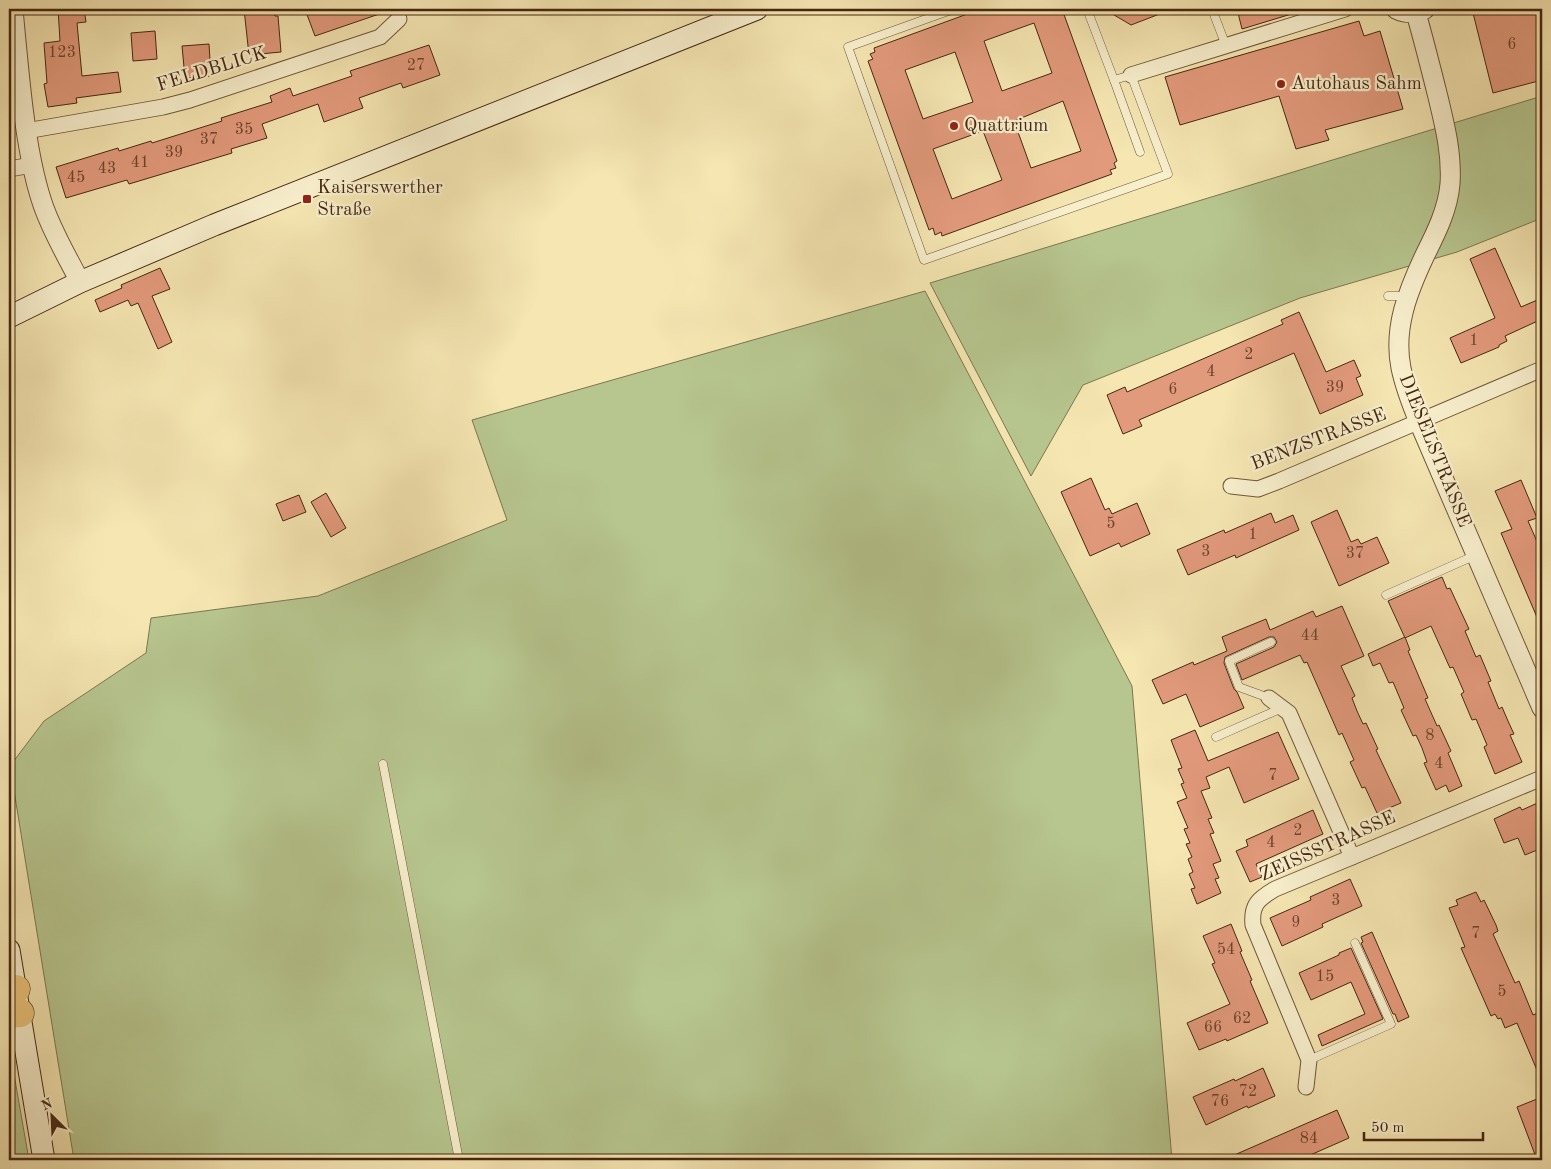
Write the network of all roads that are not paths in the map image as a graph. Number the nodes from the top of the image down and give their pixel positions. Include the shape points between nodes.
1 (13, 9) edge
2 (757, 9) edge
3 (954, 9) edge
4 (1087, 9) edge
5 (1212, 9) edge
6 (1345, 9) edge
7 (1396, 9) edge
8 (1420, 11) edge
9 (399, 19) dead end
10 (1226, 46) junction
11 (1131, 75) junction
12 (1114, 80) junction
13 (26, 131) junction
14 (1140, 152) dead end
15 (32, 165) junction
16 (9, 169) edge
17 (80, 282) junction
18 (9, 317) edge
19 (1542, 369) edge
20 (1419, 422) junction
21 (1231, 486) dead end
22 (1476, 554) junction
23 (1386, 595) dead end
24 (1271, 642) dead end
25 (1269, 698) joint
26 (1282, 708) junction
27 (1542, 708) edge
28 (1216, 737) dead end
29 (384, 764) dead end
30 (1542, 778) edge
31 (1352, 857) junction
32 (1355, 943) dead end
33 (9, 950) edge
34 (13, 1001) edge
35 (1309, 1060) junction
36 (1306, 1087) dead end
37 (44, 1160) edge
38 (459, 1160) edge

1 - 13 street
2 - 17 main road via 214,225
3 - 11 lane via 848,47 924,260 1168,174
4 - 12 lane
5 - 10 lane
6 - 10 street
7 - 8 street via 1407,13
8 - 20 street, DIESELSTRASSE via 1448,137 1450,184 1437,230 1398,296 1403,311 1399,335 1400,367
9 - 13 street, FELDBLICK via 380,38 190,100
10 - 11 street
11 - 12 lane
12 - 14 lane
13 - 15 street
15 - 16 street
15 - 17 street via 42,205
17 - 18 main road
19 - 20 street, BENZSTRASSE
20 - 21 street, BENZSTRASSE via 1258,489
20 - 22 street, DIESELSTRASSE
22 - 23 lane
22 - 27 street, DIESELSTRASSE
24 - 25 lane via 1229,661 1239,687
25 - 26 street
26 - 28 lane
26 - 31 street via 1289,713
29 - 38 lane
30 - 31 street, ZEISSSTRASSE
31 - 35 street, ZEISSSTRASSE via 1275,889 1261,897 1252,914
32 - 35 lane via 1391,1024
33 - 34 main road
34 - 37 main road
35 - 36 street, ZEISSSTRASSE

